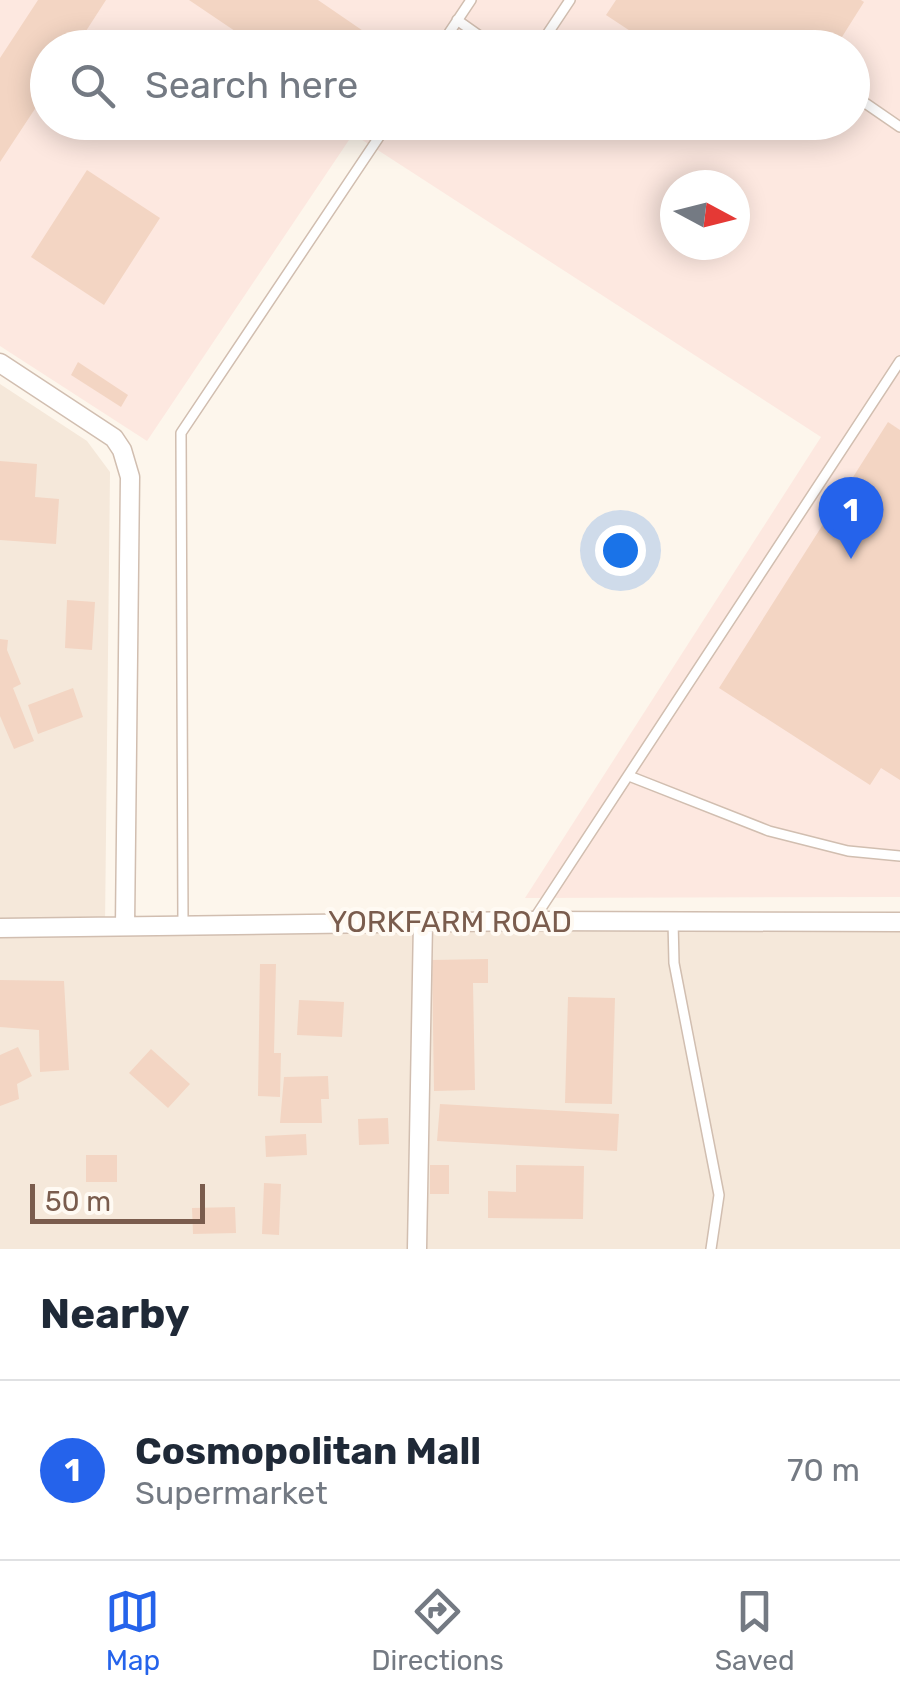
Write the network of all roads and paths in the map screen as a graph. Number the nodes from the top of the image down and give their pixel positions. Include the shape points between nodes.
1 (471, 0) edge
2 (570, 0) edge
3 (458, 20) junction
4 (451, 30) edge
5 (472, 30) edge
6 (550, 30) edge
7 (870, 107) edge
8 (900, 128) edge
9 (377, 140) edge
10 (900, 361) edge
11 (0, 363) edge
12 (629, 776) junction
13 (900, 856) edge
14 (532, 921) junction
15 (673, 921) junction
16 (424, 922) junction
17 (900, 922) edge
18 (183, 924) junction
19 (125, 926) junction
20 (0, 928) edge
21 (417, 1249) edge
22 (711, 1249) edge

1 - 3 lane
2 - 6 lane
3 - 4 lane
3 - 5 lane
7 - 8 lane
9 - 18 lane via 181,433
10 - 12 lane
11 - 19 street via 114,438 130,477
12 - 13 lane via 768,831
12 - 14 lane
14 - 15 street, YORKFARM ROAD
14 - 16 street, YORKFARM ROAD
15 - 17 street, YORKFARM ROAD
15 - 22 lane via 674,963 718,1195
16 - 18 street, YORKFARM ROAD
16 - 21 street
18 - 19 street, YORKFARM ROAD
19 - 20 street, YORKFARM ROAD

